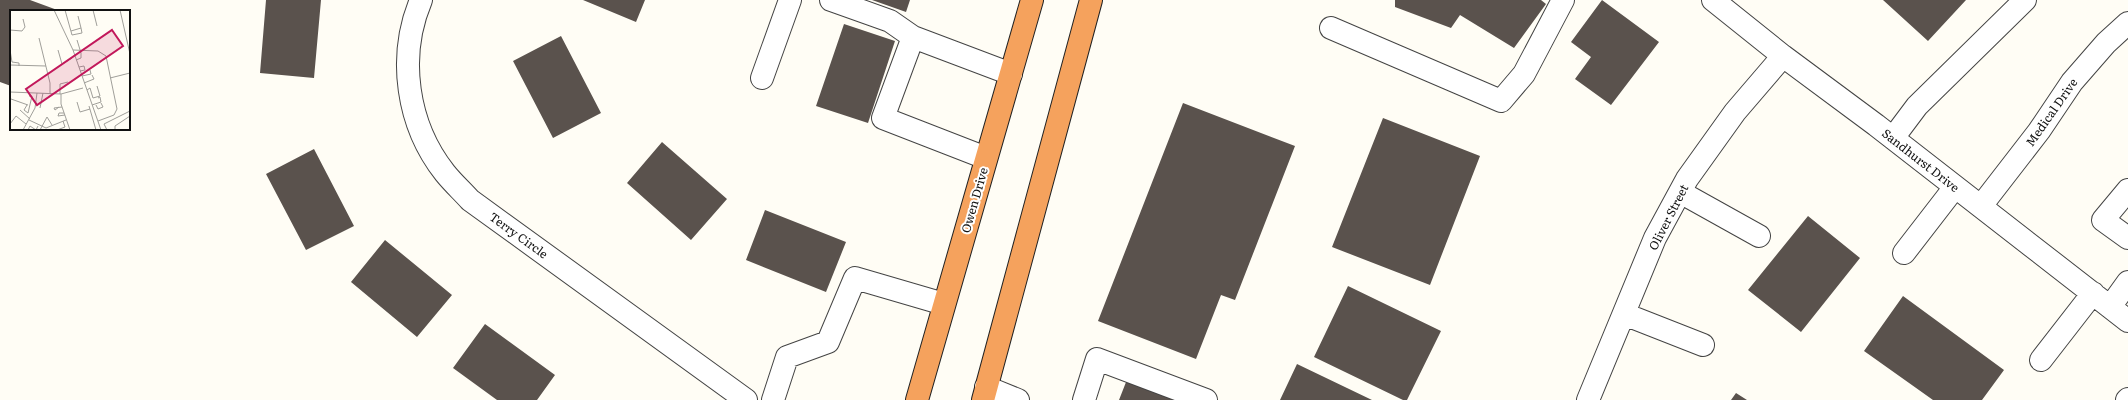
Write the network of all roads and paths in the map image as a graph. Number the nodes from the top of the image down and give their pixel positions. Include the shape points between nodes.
1 (421, 0) edge
2 (790, 0) edge
3 (831, 0) edge
4 (1032, 0) edge
5 (1091, 0) edge
6 (1563, 0) edge
7 (1713, 0) edge
8 (2025, 0) edge
9 (2128, 23) edge
10 (1331, 28) dead end
11 (913, 37) junction
12 (1784, 56) junction
13 (1011, 74) junction
14 (762, 78) dead end
15 (1893, 138) junction
16 (986, 158) junction
17 (1955, 187) junction
18 (2128, 190) edge
19 (1680, 192) junction
20 (1981, 206) junction
21 (1759, 236) dead end
22 (2128, 238) edge
23 (1904, 253) dead end
24 (2128, 282) edge
25 (2093, 293) junction
26 (944, 304) junction
27 (2110, 307) junction
28 (1624, 314) junction
29 (2128, 321) edge
30 (1702, 345) dead end
31 (2041, 360) dead end
32 (984, 393) edge
33 (746, 400) edge
34 (773, 400) edge
35 (917, 400) edge
36 (1018, 400) edge
37 (1084, 400) edge
38 (1206, 400) edge
39 (1588, 400) edge

1 - 33 street, Terry Circle via 413,18 409,40 407,62 411,99 422,134 445,173 470,200
2 - 14 street
3 - 11 street via 890,21
4 - 13 highway, Owen Drive
5 - 32 highway
6 - 10 street via 1524,74 1501,101
7 - 12 street, Sandhurst Drive
8 - 15 street via 1917,106
9 - 20 street, Medical Drive via 2106,43 2072,82 2039,131
11 - 13 street
11 - 16 street via 883,118
12 - 15 street, Sandhurst Drive
12 - 19 street, Oliver Street via 1735,112
13 - 16 highway, Owen Drive
15 - 17 street, Sandhurst Drive
16 - 26 highway, Owen Drive
17 - 20 street, Sandhurst Drive
17 - 23 street
18 - 22 street via 2103,220
19 - 21 street
19 - 28 street, Oliver Street via 1655,238
20 - 25 street, Sandhurst Drive
24 - 27 street
25 - 27 street, Sandhurst Drive
25 - 31 street
26 - 34 street via 855,278 828,342 787,357
26 - 35 highway, Owen Drive
27 - 29 street, Sandhurst Drive
28 - 30 street
28 - 39 street, Oliver Street
32 - 36 street
37 - 38 street via 1097,359

